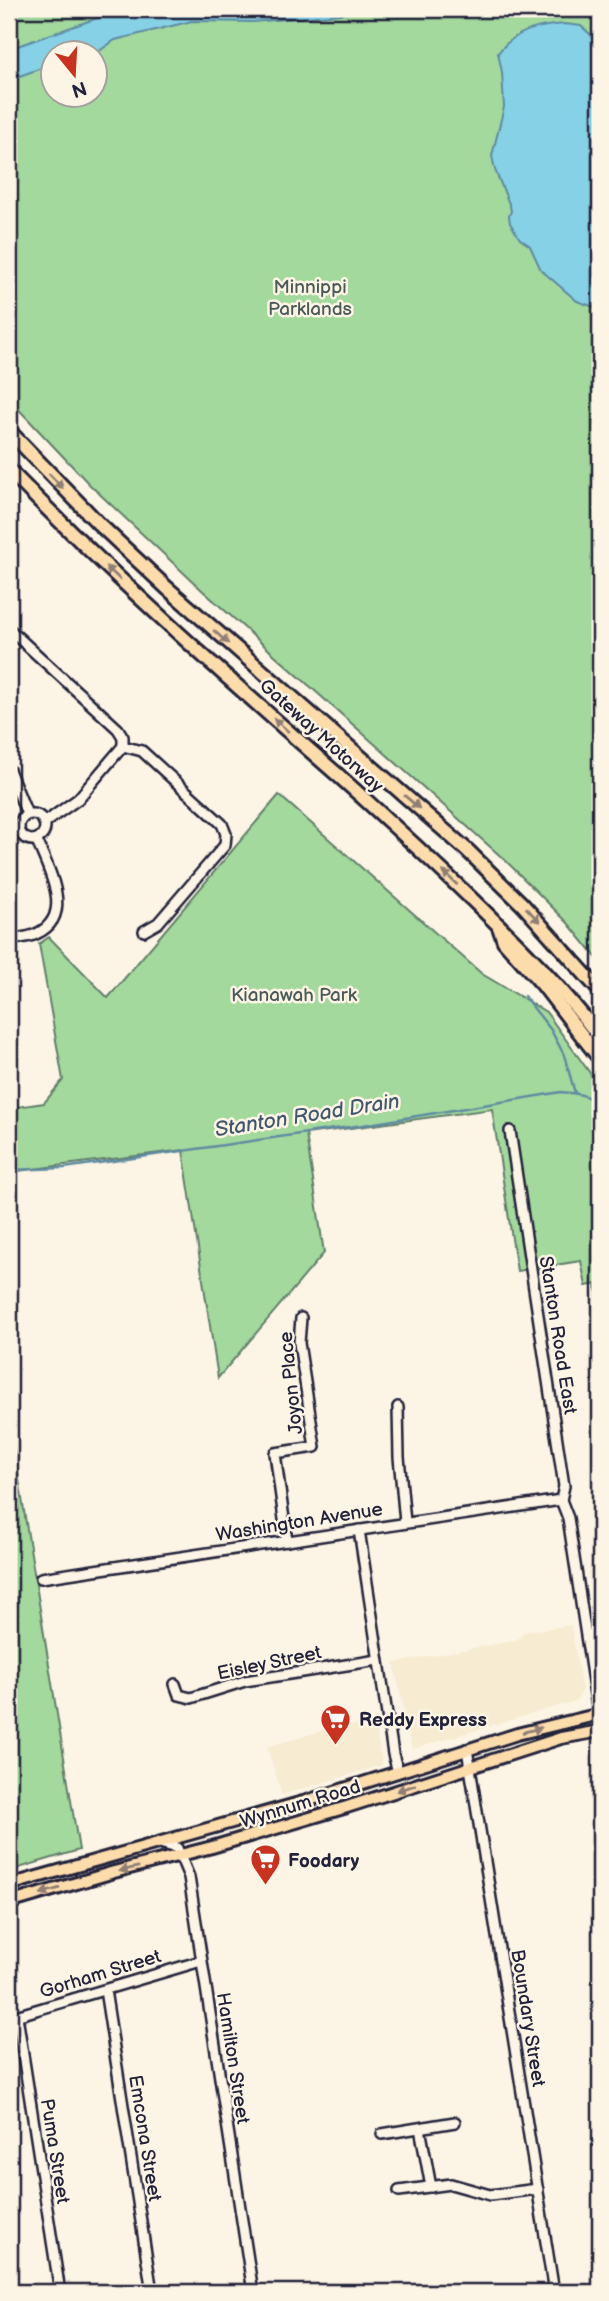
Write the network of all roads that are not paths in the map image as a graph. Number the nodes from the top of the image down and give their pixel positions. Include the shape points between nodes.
1 (9, 431) edge
2 (9, 470) edge
3 (9, 629) edge
4 (123, 746) junction
5 (9, 771) edge
6 (27, 814) junction
7 (44, 823) junction
8 (20, 833) junction
9 (9, 835) edge
10 (37, 841) junction
11 (499, 926) junction
12 (144, 931) dead end
13 (9, 940) edge
14 (600, 991) edge
15 (600, 1038) edge
16 (600, 1059) edge
17 (510, 1131) dead end
18 (301, 1318) dead end
19 (398, 1407) dead end
20 (561, 1500) junction
21 (404, 1522) junction
22 (359, 1530) junction
23 (287, 1541) junction
24 (41, 1578) dead end
25 (378, 1660) junction
26 (175, 1684) dead end
27 (599, 1714) edge
28 (600, 1729) edge
29 (467, 1749) junction
30 (471, 1766) junction
31 (398, 1772) junction
32 (160, 1843) junction
33 (182, 1856) junction
34 (9, 1885) edge
35 (9, 1894) edge
36 (23, 1899) junction
37 (9, 1903) edge
38 (201, 1961) junction
39 (105, 1990) junction
40 (13, 2017) edge
41 (455, 2122) dead end
42 (420, 2128) junction
43 (382, 2134) dead end
44 (431, 2187) junction
45 (538, 2189) junction
46 (399, 2191) dead end
47 (60, 2292) edge
48 (152, 2292) edge
49 (253, 2292) edge
50 (554, 2292) edge

1 -> 14 highway, Gateway Motorway via 167,588 467,850
11 -> 2 highway, Gateway Motorway via 152,610
3 - 4 street via 118,729
4 - 7 street via 78,799
4 - 12 street via 142,751 222,824 226,834 225,845 158,923
5 - 6 street
6 - 7 street via 38,815
6 - 8 street via 20,822
7 - 10 street via 45,833
8 - 9 street
8 - 10 street
10 - 13 street via 57,892 57,906 45,929
11 - 15 highway, Gateway Motorway via 544,969
11 - 16 highway via 504,941
17 - 20 street, Stanton Road East via 564,1486
18 - 23 street, Joyon Place via 299,1343 315,1447 275,1452
19 - 21 street
20 - 21 street, Washington Avenue
20 - 27 street, Stanton Road East via 569,1518
21 - 22 street, Washington Avenue
22 - 23 street, Washington Avenue
22 - 25 street
23 - 24 street, Washington Avenue
25 - 26 street, Eisley Street via 245,1681 191,1698 180,1695
25 - 31 street
27 - 28 street, Stanton Road East
29 -> 27 main road, Wynnum Road
28 - 30 main road, Wynnum Road
29 - 30 street, Boundary Street
29 - 31 main road, Wynnum Road
30 -> 33 main road, Wynnum Road
30 - 45 street, Boundary Street
31 - 32 main road, Wynnum Road
32 - 33 street via 177,1848
32 - 34 main road, Wynnum Road
33 -> 36 main road, Wynnum Road
33 - 38 street, Hamilton Street
35 - 36 main road
36 - 37 main road, Wynnum Road
38 - 39 street, Gorham Street
38 - 49 street, Hamilton Street
39 - 40 street, Gorham Street
39 - 48 street, Emcona Street
40 - 47 street, Puma Street
41 - 42 street
42 - 43 street
42 - 44 street
44 - 45 street via 451,2184 491,2195
44 - 46 street
45 - 50 street, Boundary Street

